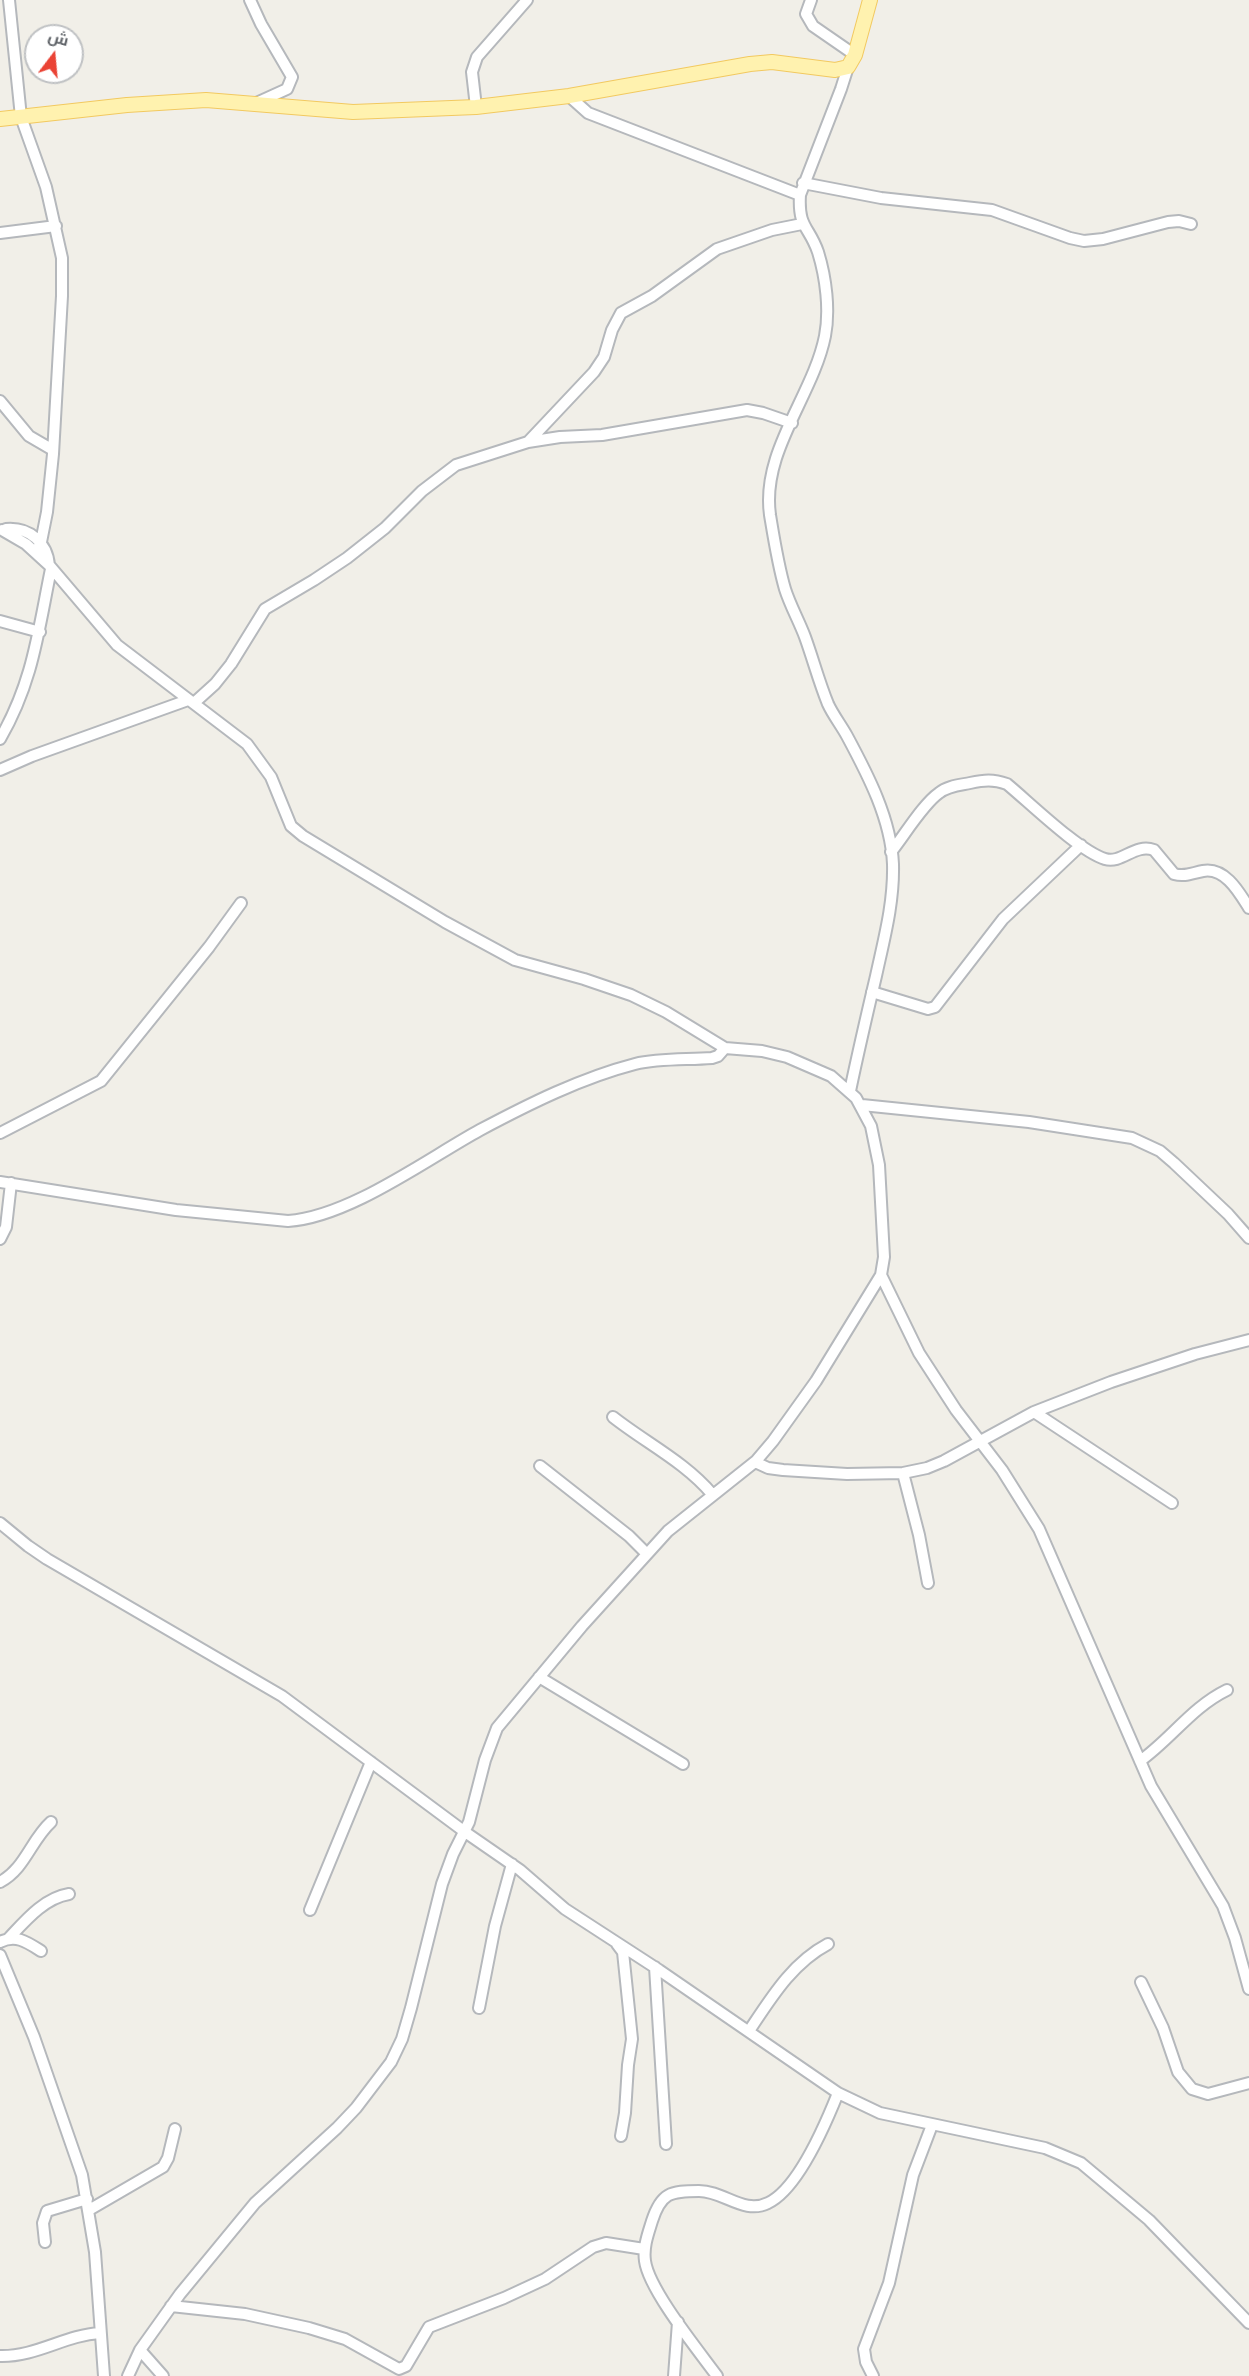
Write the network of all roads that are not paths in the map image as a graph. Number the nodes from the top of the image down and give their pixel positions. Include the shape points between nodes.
1 (9, 0) edge
2 (250, 0) edge
3 (527, 0) edge
4 (811, 0) edge
5 (870, 0) edge
6 (851, 61) junction
7 (569, 96) junction
8 (254, 104) junction
9 (476, 107) junction
10 (21, 117) junction
11 (0, 119) edge
12 (803, 183) junction
13 (800, 195) junction
14 (802, 224) junction
15 (1191, 224) dead end
16 (56, 226) junction
17 (0, 233) edge
18 (0, 401) edge
19 (792, 423) junction
20 (528, 442) junction
21 (53, 450) junction
22 (1, 530) edge
23 (38, 547) junction
24 (50, 567) junction
25 (0, 621) edge
26 (40, 632) junction
27 (191, 702) junction
28 (5, 718) edge
29 (0, 739) edge
30 (0, 770) edge
31 (1081, 845) junction
32 (891, 852) junction
33 (241, 903) dead end
34 (1249, 908) edge
35 (872, 992) junction
36 (725, 1048) junction
37 (850, 1091) junction
38 (862, 1105) junction
39 (0, 1133) edge
40 (6, 1183) edge
41 (1249, 1238) edge
42 (0, 1239) edge
43 (881, 1275) junction
44 (1249, 1340) edge
45 (1034, 1412) junction
46 (613, 1417) dead end
47 (980, 1441) junction
48 (755, 1462) junction
49 (540, 1466) dead end
50 (903, 1473) junction
51 (712, 1494) junction
52 (1172, 1503) dead end
53 (0, 1523) edge
54 (647, 1554) junction
55 (927, 1583) dead end
56 (540, 1677) junction
57 (1227, 1690) dead end
58 (1140, 1761) junction
59 (371, 1762) junction
60 (682, 1764) dead end
61 (51, 1822) dead end
62 (465, 1832) junction
63 (512, 1864) junction
64 (0, 1882) edge
65 (69, 1894) dead end
66 (310, 1910) dead end
67 (613, 1939) junction
68 (4, 1940) edge
69 (828, 1944) dead end
70 (41, 1951) dead end
71 (0, 1955) edge
72 (655, 1967) junction
73 (1141, 1982) dead end
74 (1249, 1989) edge
75 (479, 2008) dead end
76 (749, 2031) junction
77 (1249, 2083) edge
78 (838, 2093) junction
79 (932, 2125) junction
80 (175, 2129) dead end
81 (621, 2136) dead end
82 (666, 2144) dead end
83 (88, 2204) junction
84 (45, 2242) dead end
85 (644, 2249) junction
86 (171, 2306) junction
87 (678, 2322) junction
88 (1249, 2323) edge
89 (100, 2333) junction
90 (140, 2350) junction
91 (0, 2356) edge
92 (104, 2376) edge
93 (128, 2376) edge
94 (163, 2376) edge
95 (674, 2376) edge
96 (717, 2376) edge
97 (873, 2376) edge

1 - 10 street
2 - 8 street via 292,77 287,89
3 - 9 street via 477,57 472,72
4 - 6 street via 806,14 813,26
5 - 6 main road
6 - 7 main road via 835,70 793,63 761,63
6 - 12 street
7 - 9 main road
7 - 13 street via 588,113
8 - 9 main road via 353,112
8 - 10 main road via 162,101
10 - 11 main road
10 - 16 street
12 - 13 street
12 - 15 street via 881,198 992,210 1084,240 1103,239 1168,222
13 - 14 street
14 - 19 street via 818,254 827,311 825,337
14 - 20 street via 717,249 652,296 621,313 594,372
16 - 17 street
16 - 21 street via 62,258 62,296
18 - 21 street via 29,436
19 - 20 street via 747,410 602,435
19 - 32 street via 775,466 769,497 780,568 829,705 866,771
20 - 27 street via 456,465 347,558 265,609 231,664 215,684
21 - 23 street
22 - 23 street via 24,531
23 - 24 street via 47,552
24 - 26 street
24 - 27 street via 117,645
25 - 26 street
26 - 28 street via 27,684
27 - 30 street
27 - 36 street via 247,744 261,760 291,826 303,836 490,948 532,966 631,994
28 - 29 street
31 - 32 street via 1007,784 987,779 940,791
31 - 34 street via 1111,860 1146,848 1154,850 1174,874 1217,873 1235,887
31 - 35 street via 1003,919 935,1007 928,1009
32 - 35 street via 890,913
33 - 39 street via 101,1081
35 - 37 street
36 - 37 street via 794,1059 831,1076
36 - 40 street via 712,1058 636,1064 542,1099 381,1187 306,1220 176,1210
37 - 38 street
38 - 41 street via 1039,1123 1132,1138 1174,1162
38 - 43 street via 875,1139 879,1165 884,1240
40 - 42 street via 6,1227
43 - 47 street via 919,1353
43 - 48 street via 810,1389
44 - 45 street via 1111,1382
45 - 47 street
45 - 52 street
46 - 51 street via 693,1474
47 - 50 street via 945,1461
47 - 58 street via 1039,1529
48 - 50 street via 783,1470
48 - 51 street
49 - 54 street
50 - 55 street
51 - 54 street
53 - 59 street via 47,1559 282,1696
54 - 56 street
56 - 60 street
56 - 62 street via 497,1728
57 - 58 street via 1198,1707 1167,1740
58 - 74 street via 1223,1906
59 - 62 street
59 - 66 street
61 - 64 street via 18,1867
62 - 63 street
62 - 86 street via 442,1884 411,2008 391,2062 337,2128 255,2203
63 - 67 street via 565,1909
63 - 75 street
65 - 68 street via 57,1896
67 - 72 street
67 - 81 street via 623,1952 632,2039
68 - 70 street via 22,1939
69 - 76 street via 798,1964
71 - 83 street via 75,2150
72 - 76 street
72 - 82 street
73 - 77 street via 1178,2072 1192,2089 1208,2094
76 - 78 street
78 - 79 street via 880,2113
78 - 85 street via 801,2169 771,2202 752,2207 700,2191 669,2193 660,2201
79 - 88 street via 1045,2148 1082,2163 1149,2220
79 - 97 street via 913,2175 889,2283 864,2349
80 - 83 street via 163,2167
83 - 84 street via 45,2212
83 - 89 street
85 - 86 street via 600,2244 545,2279 429,2327 406,2366 399,2369 345,2339 309,2328 245,2314
85 - 87 street via 647,2268
86 - 90 street
87 - 95 street
87 - 96 street
89 - 91 street via 78,2336 25,2355
89 - 92 street
90 - 93 street
90 - 94 street

